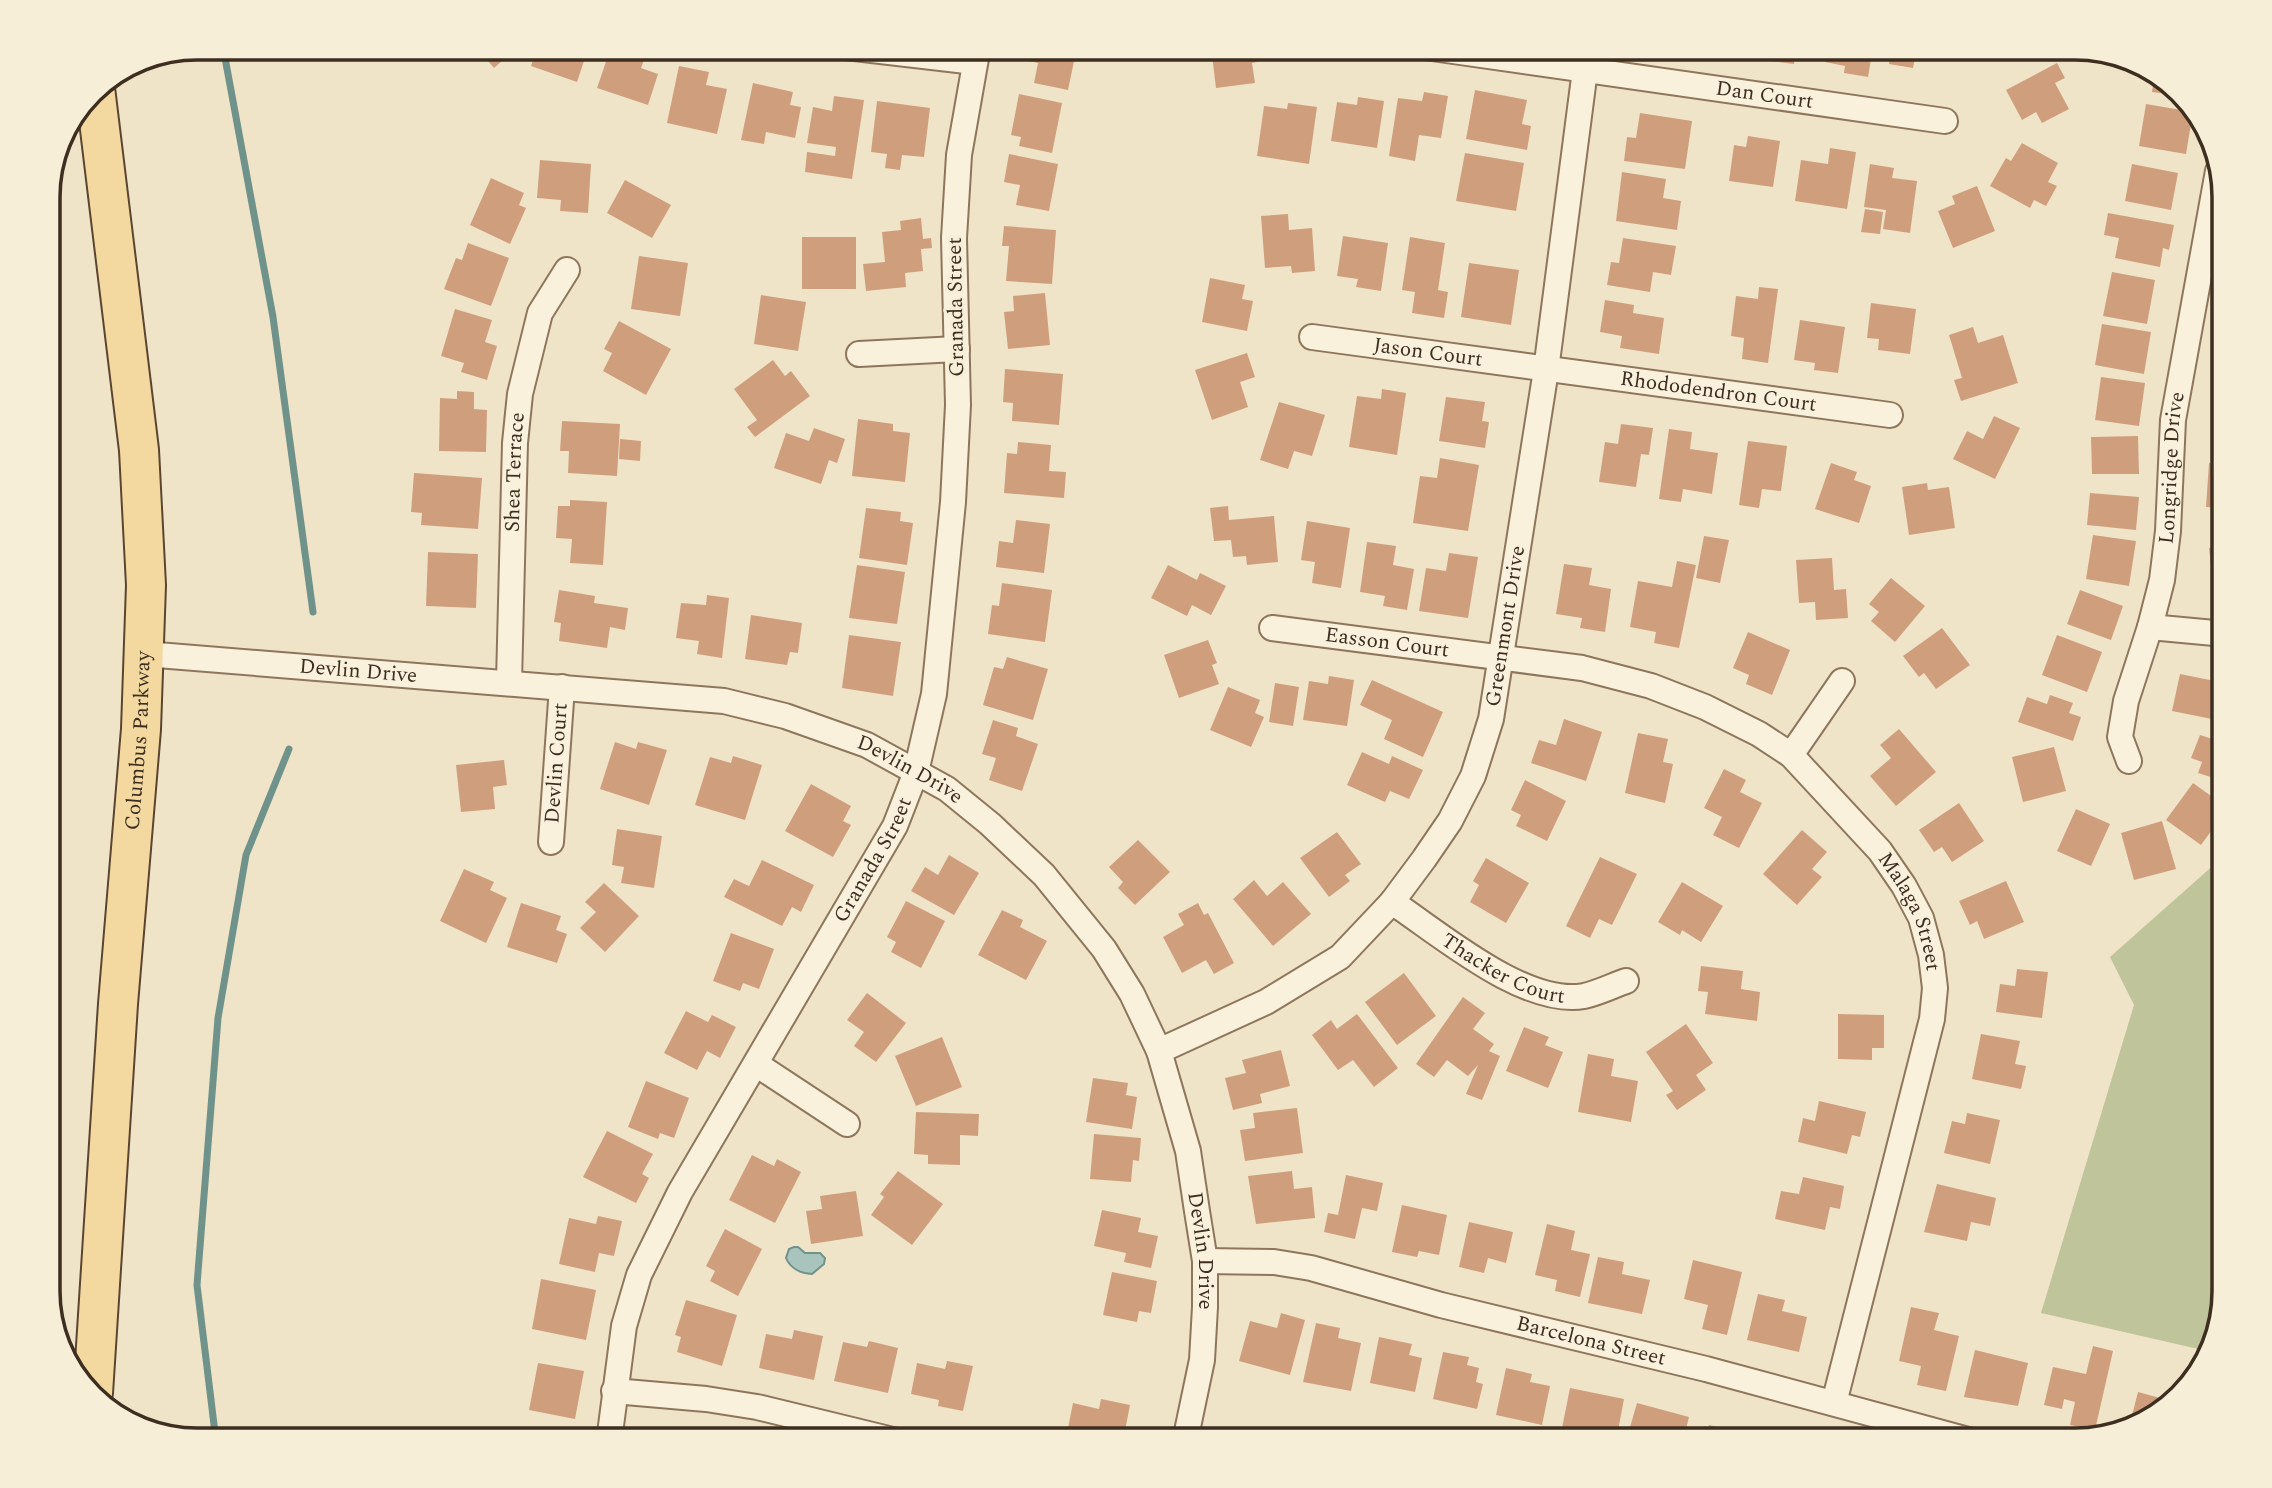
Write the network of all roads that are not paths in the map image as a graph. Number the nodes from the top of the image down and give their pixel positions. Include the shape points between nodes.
1 (976, 60) edge
2 (1586, 60) edge
3 (1592, 60) edge
4 (96, 104) edge
5 (1945, 121) dead end
6 (2212, 204) edge
7 (567, 271) dead end
8 (1312, 337) dead end
9 (957, 349) junction
10 (859, 354) dead end
11 (1546, 370) junction
12 (1890, 415) dead end
13 (2150, 627) junction
14 (1272, 628) dead end
15 (2212, 633) edge
16 (145, 654) junction
17 (1501, 658) junction
18 (1842, 681) dead end
19 (509, 682) junction
20 (562, 687) junction
21 (1791, 755) junction
22 (2129, 761) dead end
23 (916, 772) junction
24 (551, 842) dead end
25 (1392, 902) junction
26 (1626, 981) dead end
27 (1159, 1051) junction
28 (755, 1064) junction
29 (847, 1124) dead end
30 (1205, 1261) junction
31 (94, 1383) edge
32 (614, 1391) junction
33 (1834, 1404) junction
34 (610, 1428) edge
35 (843, 1428) edge
36 (1188, 1428) edge
37 (1924, 1428) edge

1 - 9 street, Granada Street via 958,155 954,238
2 - 11 street, Greenmont Drive
3 - 5 street, Dan Court
4 - 16 main road, Columbus Parkway via 139,450
6 - 13 street, Longridge Drive via 2173,420 2168,531
7 - 19 street, Shea Terrace via 540,313 520,394
8 - 11 street, Jason Court
9 - 10 street
9 - 23 street, Granada Street via 950,530 934,694
11 - 12 street, Rhododendron Court
11 - 17 street, Greenmont Drive
13 - 15 street
13 - 22 street, Longridge Drive via 2126,701 2120,737
14 - 17 street, Easson Court
16 - 19 street, Devlin Drive
16 - 31 main road, Columbus Parkway
17 - 21 street, Malaga Street via 1582,668 1651,686 1705,707
17 - 25 street, Greenmont Drive via 1491,719 1474,776 1450,821
18 - 21 street
19 - 20 street, Devlin Drive
20 - 23 street, Devlin Drive via 724,701 785,716 867,745
20 - 24 street, Devlin Court
21 - 33 street, Malaga Street via 1880,851 1904,886 1921,918 1935,988 1932,1019
23 - 27 street, Devlin Drive via 947,789 1044,875 1104,949
23 - 28 street, Granada Street via 895,826
25 - 26 street, Thacker Court via 1465,953 1517,982 1555,995 1584,996
25 - 27 street, Greenmont Drive via 1340,957 1266,1002
27 - 30 street, Devlin Drive via 1188,1151
28 - 29 street
28 - 32 street, Granada Street via 680,1192 639,1275 624,1326
30 - 33 street, Barcelona Street via 1275,1262 1311,1268
30 - 36 street, Devlin Drive via 1202,1360
32 - 34 street, Granada Street
32 - 35 street via 757,1407
33 - 37 street, Barcelona Street

